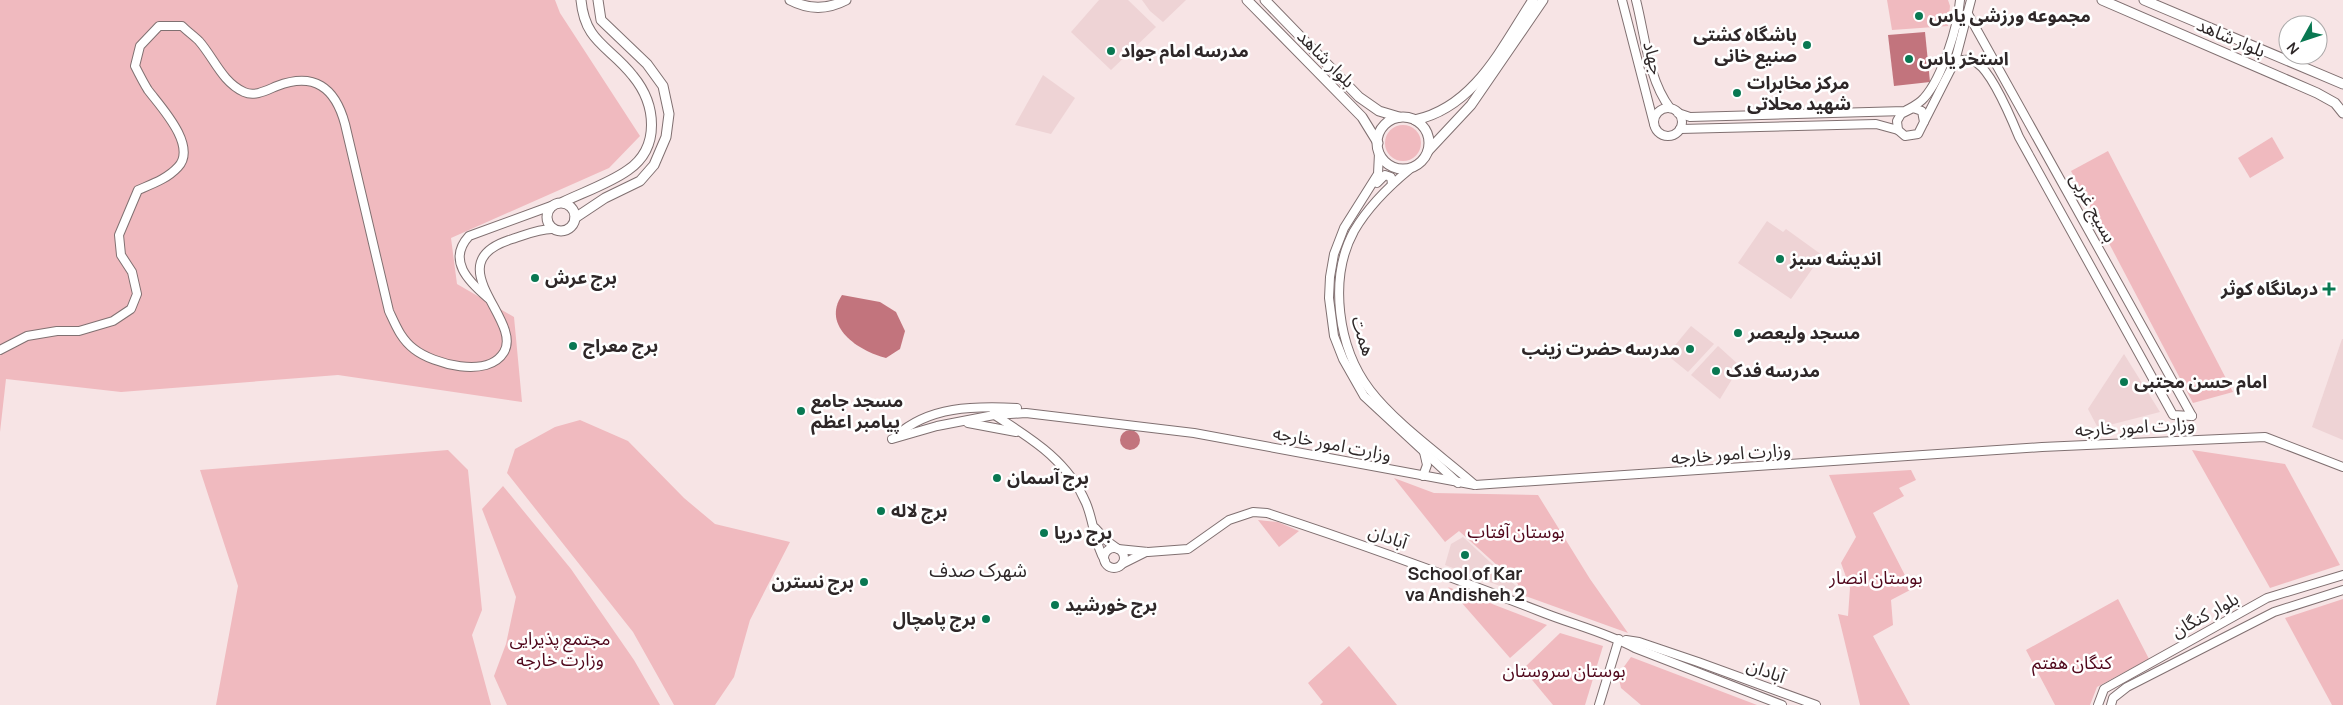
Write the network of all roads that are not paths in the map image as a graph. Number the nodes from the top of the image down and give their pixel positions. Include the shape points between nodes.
1 (581, 0) edge
2 (598, 0) edge
3 (790, 0) edge
4 (846, 0) edge
5 (1247, 0) edge
6 (1265, 0) edge
7 (1533, 0) edge
8 (1543, 0) edge
9 (1622, 0) edge
10 (1636, 0) edge
11 (1960, 0) edge
12 (1971, 0) edge
13 (2102, 0) edge
14 (2144, 0) edge
15 (1968, 14) junction
16 (1954, 61) junction
17 (2343, 84) edge
18 (1674, 110) junction
19 (1905, 111) junction
20 (2343, 113) edge
21 (1399, 117) junction
22 (1415, 120) junction
23 (1924, 122) junction
24 (1654, 124) junction
25 (1680, 129) junction
26 (1898, 130) junction
27 (1378, 143) junction
28 (1428, 151) junction
29 (1380, 153) junction
30 (1410, 169) junction
31 (2054, 169) junction
32 (2041, 176) junction
33 (1392, 184) junction
34 (1369, 189) junction
35 (564, 202) junction
36 (551, 206) junction
37 (575, 218) junction
38 (552, 228) junction
39 (488, 298) junction
40 (0, 350) edge
41 (979, 408) junction
42 (936, 412) junction
43 (1026, 413) junction
44 (994, 414) junction
45 (959, 422) junction
46 (1119, 424) junction
47 (937, 426) junction
48 (1020, 434) junction
49 (1412, 437) junction
50 (1424, 452) junction
51 (2343, 467) edge
52 (1423, 476) junction
53 (1458, 483) junction
54 (1475, 485) junction
55 (1095, 528) junction
56 (1118, 549) junction
57 (1148, 552) junction
58 (1104, 561) junction
59 (1122, 564) junction
60 (2343, 575) edge
61 (2343, 590) edge
62 (2267, 598) junction
63 (2274, 612) junction
64 (1619, 639) junction
65 (2156, 659) junction
66 (2162, 670) junction
67 (1599, 705) edge
68 (1782, 705) edge
69 (1816, 705) edge
70 (2098, 705) edge
71 (2110, 705) edge

1 - 35 main road via 588,29 634,76 651,108 653,127 642,155 629,170
2 - 37 main road via 601,20 647,64 662,86 669,114 664,144 654,165 640,181 605,198
3 - 4 main road via 816,8
5 - 27 main road, بلوار شاهد via 1362,117
6 - 21 main road, بلوار شاهد via 1359,97 1379,111
7 - 22 main road via 1466,96 1442,112
8 - 28 main road via 1471,104
9 - 24 main road, جهاد
10 - 18 main road, جهاد via 1660,94
11 - 19 main road via 1952,34 1930,91
12 - 15 main road
13 - 20 main road, بلوار شاهد via 2317,93 2335,103
14 - 17 main road, بلوار شاهد
15 - 16 main road
15 - 31 main road, بسیج غربی
16 - 23 main road
16 - 32 main road, بسیج غربی via 1964,59 1979,64 2005,105
18 - 19 main road via 1690,117
18 - 24 main road via 1658,112
18 - 25 main road via 1682,120
19 - 23 main road via 1913,108 1922,110
19 - 26 main road via 1896,122
21 - 22 main road
21 - 27 main road via 1381,130
22 - 28 main road via 1425,130
23 - 26 main road via 1921,131 1914,136 1905,136
24 - 25 main road via 1658,132 1666,136 1674,135
25 - 26 main road via 1876,124
27 - 29 main road
28 - 30 main road via 1418,165
29 - 30 main road via 1398,169
29 - 34 main road, همت via 1378,174
30 - 33 main road, همت
31 - 32 main road
31 - 32 main road, بسیج غربی via 2192,416 2173,415
33 - 34 main road via 1391,177 1385,175
33 - 49 main road, همت via 1362,218 1353,234 1340,280 1340,307 1344,333 1362,377
34 - 49 main road, همت via 1344,228 1334,254 1329,298 1334,336 1342,359 1364,396
35 - 36 main road
35 - 37 main road via 571,206
36 - 38 main road via 546,217
36 - 39 main road via 469,236 462,243 459,250 464,272
37 - 38 main road via 567,230
38 - 39 main road via 497,244 487,251 480,264
39 - 40 main road via 506,335 505,351 494,362 484,368 474,368 449,364 415,350 400,336 389,311 341,107 331,93 321,85 304,80 256,94 245,93 226,80 199,42 182,26 160,26 140,46 135,66 165,109 184,149 180,166 166,178 138,190 119,235 121,255 132,272 137,294 131,309 113,321 80,331 57,330 27,336
41 - 42 main road, وزارت امور خارجه
41 - 44 main road
41 - 46 main road, وزارت امور خارجه via 1021,408
42 - 47 main road via 930,419
42 - 47 main road, وزارت امور خارجه via 908,426 892,439
43 - 44 main road, وزارت امور خارجه
43 - 46 main road, وزارت امور خارجه
43 - 48 main road via 1014,420
44 - 45 main road, وزارت امور خارجه
44 - 48 main road
45 - 47 main road, وزارت امور خارجه
45 - 48 main road
46 - 52 main road, وزارت امور خارجه via 1194,433
48 - 55 main road via 1043,446 1070,475 1083,496
49 - 50 main road, همت
49 - 54 main road, همت
50 - 52 main road via 1427,465
50 - 53 main road, همت
51 - 54 main road, وزارت امور خارجه via 2265,437 2042,447
52 - 53 main road, وزارت امور خارجه
53 - 54 main road, وزارت امور خارجه
55 - 56 main road
55 - 58 main road
56 - 57 main road, آبادان
56 - 58 main road via 1107,551
56 - 59 main road via 1123,554
57 - 59 main road, آبادان
57 - 64 main road, آبادان via 1188,549 1229,520 1253,512 1267,513 1423,565
58 - 59 main road via 1112,568
60 - 62 main road, بلوار کنگان
61 - 63 main road, بلوار کنگان
62 - 63 main road
62 - 65 main road, بلوار کنگان
63 - 66 main road, بلوار کنگان
64 - 67 main road
64 - 68 main road, آبادان
64 - 69 main road, آبادان via 1640,642
65 - 66 main road
65 - 70 main road, بلوار کنگان via 2104,689
66 - 71 main road, بلوار کنگان via 2127,687 2113,698

